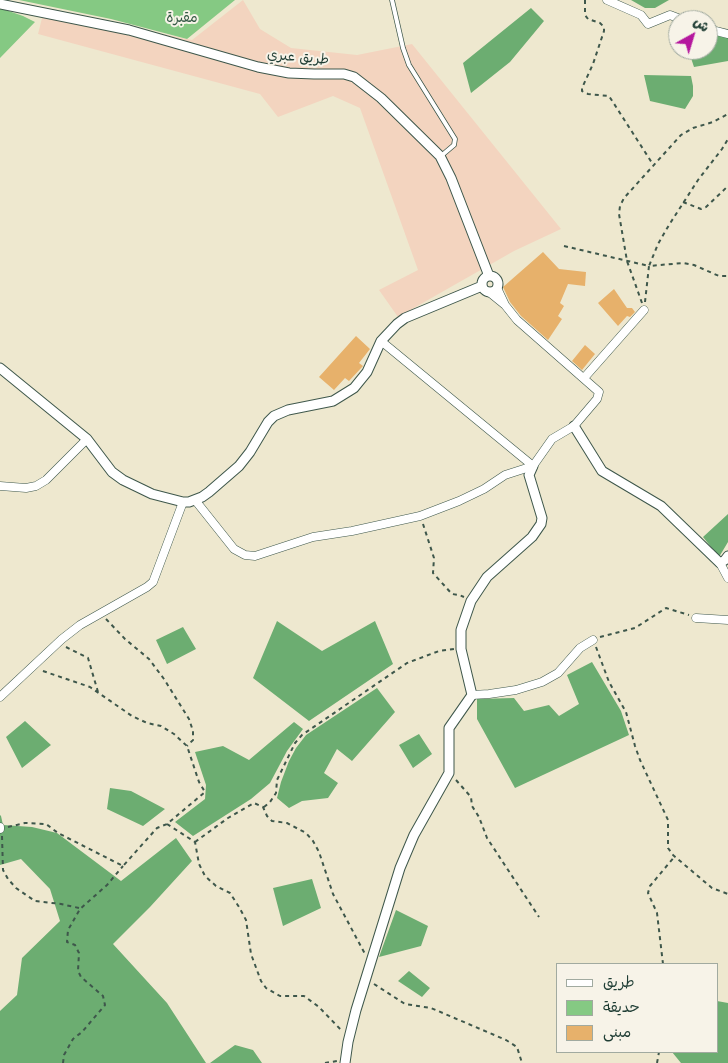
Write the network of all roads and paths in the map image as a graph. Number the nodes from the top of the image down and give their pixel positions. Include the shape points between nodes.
1 (392, 0) edge
2 (586, 0) edge
3 (607, 0) edge
4 (0, 4) edge
5 (668, 16) edge
6 (728, 114) edge
7 (728, 139) edge
8 (440, 156) junction
9 (654, 166) junction
10 (728, 186) edge
11 (683, 202) junction
12 (564, 246) dead end
13 (627, 261) junction
14 (649, 266) junction
15 (490, 276) junction
16 (728, 276) edge
17 (490, 289) junction
18 (644, 310) junction
19 (381, 342) junction
20 (0, 368) edge
21 (584, 378) junction
22 (574, 426) junction
23 (87, 439) junction
24 (533, 466) junction
25 (0, 486) edge
26 (194, 500) junction
27 (183, 502) junction
28 (420, 516) junction
29 (728, 556) edge
30 (720, 564) junction
31 (728, 578) edge
32 (471, 601) junction
33 (101, 614) junction
34 (696, 618) joint
35 (728, 620) edge
36 (593, 640) junction
37 (58, 643) junction
38 (461, 649) junction
39 (33, 667) junction
40 (98, 692) junction
41 (472, 694) junction
42 (0, 697) edge
43 (188, 746) junction
44 (449, 773) junction
45 (263, 807) junction
46 (167, 824) junction
47 (0, 828) edge
48 (195, 842) junction
49 (675, 856) junction
50 (123, 866) junction
51 (728, 894) edge
52 (80, 909) junction
53 (539, 917) dead end
54 (662, 963) edge
55 (369, 965) junction
56 (366, 980) junction
57 (349, 1038) junction
58 (345, 1062) edge
59 (63, 1063) edge
60 (325, 1063) edge
61 (522, 1063) edge

1 - 8 lane via 409,65 455,139 454,145
2 - 9 path via 585,15 600,23 604,31 582,91 609,96
3 - 5 street via 641,15 648,24
4 - 8 street, طريق عبري via 129,30 258,67 289,72 349,74 381,98
6 - 9 path via 686,132
7 - 11 path
8 - 15 street, طريق عبري
9 - 13 path via 620,206
10 - 11 path via 701,209
11 - 14 path
12 - 13 path
13 - 14 path
13 - 18 path
14 - 16 path via 684,263 719,276
14 - 18 path
15 - 17 street, طريق عبري via 496,279
15 - 17 street via 484,279
17 - 19 street via 405,318
17 - 21 street via 524,327
18 - 21 street
19 - 24 street
19 - 26 street via 367,372 354,388 333,401 274,416 239,466 209,492
20 - 23 street
21 - 22 street via 598,389 599,395
22 - 24 street via 552,440
22 - 30 street via 602,471 661,506
23 - 25 street via 36,486
23 - 27 street via 112,472 123,480 152,494
24 - 28 street via 505,475 484,489
24 - 32 street via 529,475 542,518 538,530 486,577
26 - 27 street
26 - 28 street via 234,549 250,556 312,537
27 - 33 street via 153,582
28 - 32 path via 434,558 433,574 452,594
29 - 30 street
30 - 31 street
32 - 38 street via 461,630
33 - 37 street via 80,625
33 - 43 path via 112,628 149,659 164,679 189,719 193,740
34 - 35 street
34 - 36 path via 666,608 635,628
36 - 41 street via 580,648 558,673 542,682 516,690
36 - 49 path via 609,682 626,712 640,760 668,820 667,843
37 - 39 street
37 - 40 path via 88,658
38 - 41 street
38 - 45 path via 439,651 407,663 302,735 277,780 276,793
39 - 40 path
39 - 42 street
40 - 43 path via 132,716 161,726
41 - 44 street via 449,728
43 - 46 path via 205,792
44 - 53 path via 468,793 487,838
44 - 55 street via 406,853
45 - 48 path via 254,803
45 - 55 path via 272,821 296,827 313,841 333,894
46 - 48 path
46 - 50 path via 157,828
47 - 50 path via 25,823 46,824
47 - 52 path via 4,846 2,866 11,883 35,901
48 - 57 path via 205,876 230,893 246,920 251,954 261,982 280,996 304,996
49 - 51 path via 712,888
49 - 54 path via 650,886 648,893 657,913
50 - 52 path
52 - 59 path via 68,930 67,942 75,945 79,953 78,971 81,976 103,996 105,1005 73,1039
55 - 56 street
56 - 57 street
56 - 61 path via 405,1004 431,1008 506,1040 517,1047
57 - 58 street
58 - 60 path

